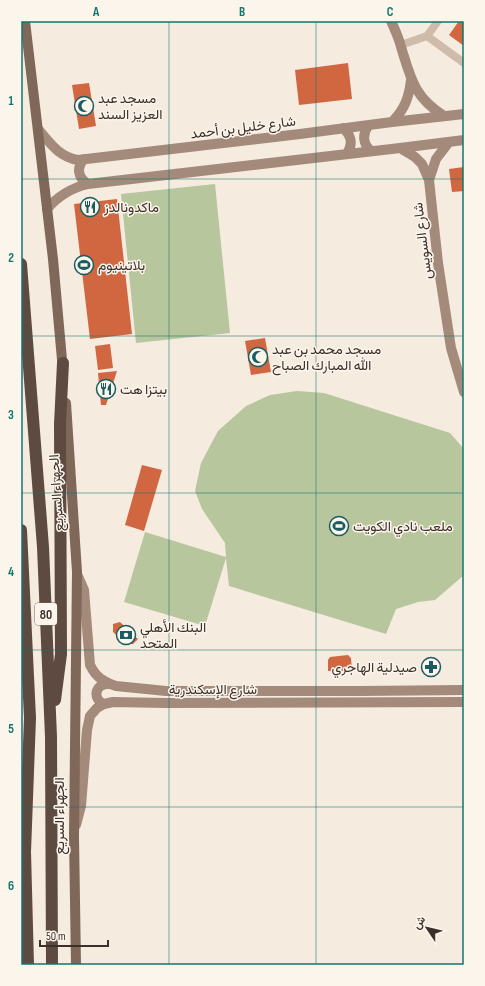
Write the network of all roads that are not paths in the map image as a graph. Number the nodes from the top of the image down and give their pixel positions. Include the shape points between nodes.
1 (24, 21) edge
2 (391, 21) edge
3 (438, 21) edge
4 (427, 36) junction
5 (401, 45) junction
6 (464, 63) edge
7 (412, 80) junction
8 (464, 114) edge
9 (444, 116) junction
10 (392, 122) junction
11 (368, 126) junction
12 (343, 128) junction
13 (38, 129) junction
14 (464, 140) edge
15 (449, 142) junction
16 (400, 148) junction
17 (371, 151) junction
18 (347, 154) junction
19 (84, 159) junction
20 (429, 180) junction
21 (88, 184) junction
22 (48, 209) junction
23 (21, 264) edge
24 (63, 363) junction
25 (462, 376) edge
26 (464, 392) edge
27 (21, 530) edge
28 (77, 572) junction
29 (108, 684) junction
30 (420, 690) junction
31 (464, 690) edge
32 (404, 691) junction
33 (464, 702) edge
34 (404, 703) junction
35 (420, 703) junction
36 (104, 704) junction
37 (51, 737) junction
38 (21, 810) edge
39 (74, 837) junction
40 (25, 852) junction
41 (28, 965) edge
42 (52, 965) edge
43 (76, 965) edge

1 - 13 main road, الجهراء السريع
2 - 5 street
3 - 4 street
4 - 5 street
4 - 6 street
5 - 7 street
7 - 9 street via 428,105
7 - 10 street via 403,110
8 - 9 street, شارع خليل بن أحمد
9 - 10 street, شارع خليل بن أحمد
10 - 11 street, شارع خليل بن أحمد
11 - 12 street, شارع خليل بن أحمد
11 - 17 street via 364,139
12 - 18 street via 351,140
12 - 19 street, شارع خليل بن أحمد
13 - 19 street, شارع خليل بن أحمد via 60,153 72,159
13 - 22 main road, الجهراء السريع
14 - 15 street
15 - 16 street
15 - 20 street, شارع السويس via 436,159
16 - 17 street
16 - 20 street, شارع السويس via 412,154 422,164
17 - 18 street
18 - 21 street
19 - 21 street via 79,173
20 - 25 street, شارع السويس via 450,340
21 - 22 street via 65,192
22 - 24 main road, الجهراء السريع
23 - 37 highway, الجهراء السريع / 80 via 43,547
24 - 28 main road, الجهراء السريع
24 - 37 highway via 60,424 61,654
25 - 26 street, شارع السويس
27 - 40 highway, 80 via 30,718
28 - 29 street via 84,590 90,665 96,675
28 - 39 main road, الجهراء السريع
29 - 32 street, شارع الإسكندرية via 166,690
29 - 36 street via 99,687 96,693 99,701
30 - 31 street, شارع الإسكندرية
30 - 32 street, شارع الإسكندرية
30 - 35 street
32 - 34 street
33 - 35 street, شارع الإسكندرية
34 - 35 street, شارع الإسكندرية
34 - 36 street, شارع الإسكندرية
36 - 39 street via 90,716 81,806
37 - 42 highway, الجهراء السريع / 80
38 - 40 highway
39 - 43 main road, الجهراء السريع
40 - 41 highway, 80

